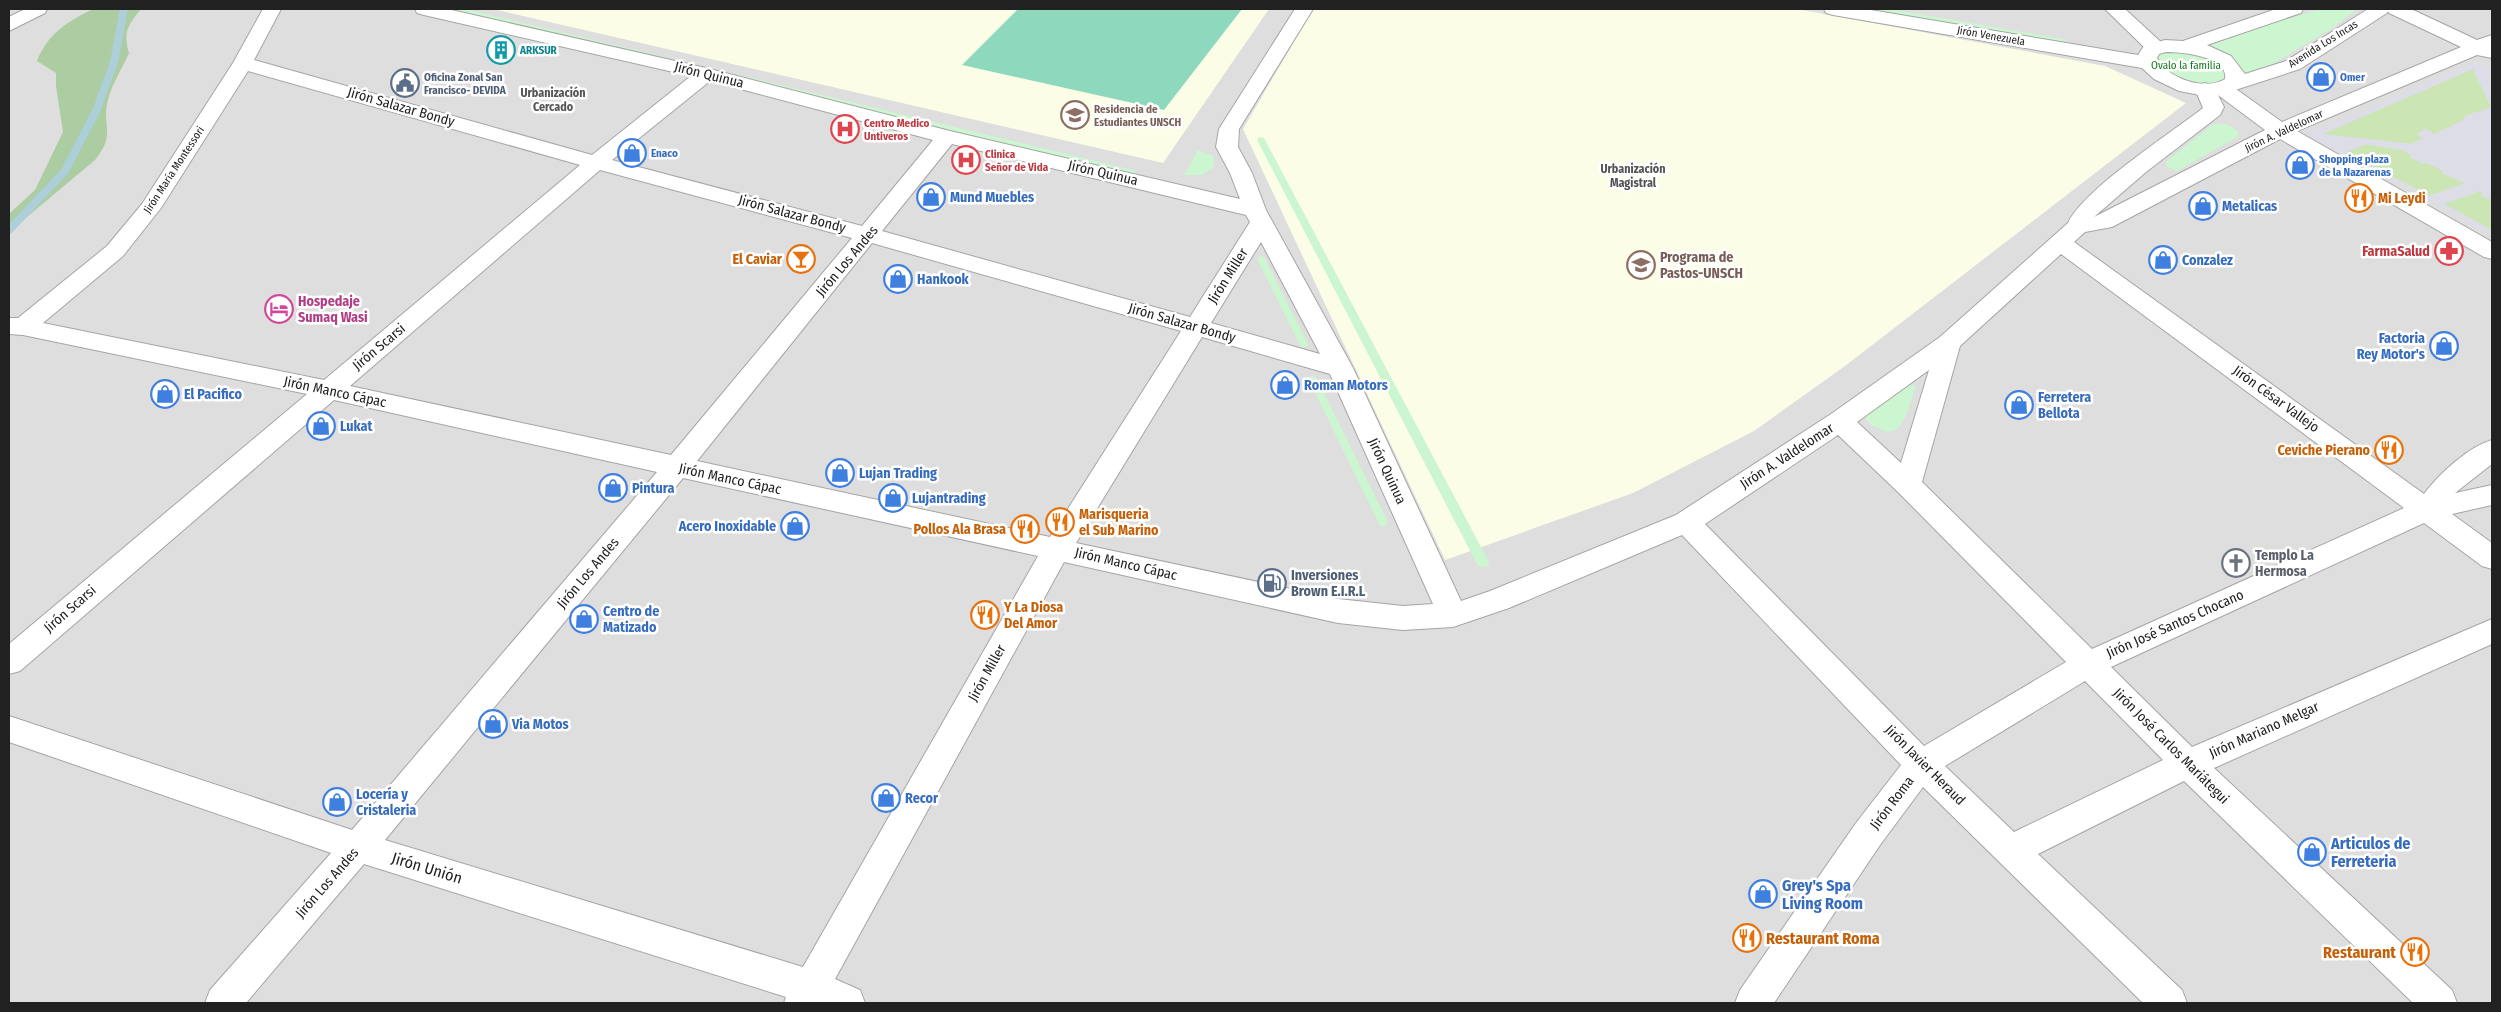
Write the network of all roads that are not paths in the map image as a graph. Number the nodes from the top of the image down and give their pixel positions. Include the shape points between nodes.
1 (38, 9) edge
2 (272, 9) edge
3 (424, 9) edge
4 (1304, 9) edge
5 (1833, 9) edge
6 (1909, 9) edge
7 (2114, 9) edge
8 (2135, 9) edge
9 (2294, 9) edge
10 (2380, 9) edge
11 (2396, 9) edge
12 (9, 25) edge
13 (2488, 48) edge
14 (2163, 51) junction
15 (243, 63) junction
16 (706, 74) junction
17 (2221, 86) junction
18 (2281, 130) junction
19 (947, 137) junction
20 (598, 163) junction
21 (1241, 173) junction
22 (1165, 187) junction
23 (1258, 216) junction
24 (869, 234) junction
25 (2069, 234) junction
26 (2492, 252) edge
27 (16, 326) edge
28 (1197, 327) junction
29 (1949, 343) junction
30 (1340, 368) junction
31 (328, 390) junction
32 (1840, 421) junction
33 (2492, 450) edge
34 (676, 466) junction
35 (1908, 485) junction
36 (2492, 495) edge
37 (2428, 510) junction
38 (1686, 522) junction
39 (1057, 549) junction
40 (2492, 558) edge
41 (1454, 615) junction
42 (2492, 631) edge
43 (9, 662) edge
44 (2088, 664) junction
45 (9, 729) edge
46 (1921, 764) junction
47 (2188, 764) junction
48 (358, 847) junction
49 (2012, 850) junction
50 (806, 995) edge
51 (223, 1003) edge
52 (847, 1003) edge
53 (1753, 1003) edge
54 (2169, 1003) edge
55 (2439, 1003) edge

1 - 12 street
2 - 15 street, Jirón María Montessori
3 - 16 street, Jirón Quinua
4 - 21 street via 1229,129 1227,147
5 - 14 street, Jirón Venezuela
6 - 14 street, Jirón Venezuela
7 - 14 street
8 - 14 street via 2157,32
9 - 14 street
10 - 17 street, Avenida Los Incas via 2292,65
11 - 13 street
13 - 18 street, Jirón A. Valdelomar
14 - 17 street, Avenida Los Incas via 2159,75 2173,82
14 - 17 street via 2202,50 2223,59 2235,71
15 - 20 street, Jirón Salazar Bondy
15 - 27 street, Jirón María Montessori via 144,215 115,250
16 - 19 street, Jirón Quinua
16 - 20 street, Jirón Scarsi
17 - 18 street via 2248,109
17 - 25 street, Jirón A. Valdelomar via 2214,110 2138,167 2084,213
18 - 25 street, Jirón A. Valdelomar via 2104,222
18 - 26 street
19 - 22 street, Jirón Quinua
19 - 24 street, Jirón Los Andes
20 - 24 street, Jirón Salazar Bondy
20 - 31 street, Jirón Scarsi
21 - 22 street via 1199,186
21 - 23 street
22 - 23 street, Jirón Quinua
23 - 28 street, Jirón Miller
23 - 30 street, Jirón Quinua
24 - 28 street, Jirón Salazar Bondy
24 - 34 street, Jirón Los Andes
25 - 29 street, Jirón A. Valdelomar
25 - 37 street, Jirón César Vallejo
27 - 31 street, Jirón Manco Cápac
28 - 30 street, Jirón Salazar Bondy
28 - 39 street, Jirón Miller
29 - 32 street, Jirón A. Valdelomar
29 - 35 street
30 - 41 street, Jirón Quinua
31 - 34 street, Jirón Manco Cápac
31 - 43 street, Jirón Scarsi
32 - 35 street, Jirón José Carlos Mariátegui
32 - 38 street, Jirón A. Valdelomar
33 - 37 street via 2448,482
34 - 39 street, Jirón Manco Cápac
34 - 48 street, Jirón Los Andes
35 - 44 street, Jirón José Carlos Mariátegui
36 - 37 street
37 - 40 street, Jirón César Vallejo
37 - 44 street, Jirón José Santos Chocano
38 - 41 street, Jirón A. Valdelomar via 1500,600
38 - 46 street, Jirón Javier Heraud
39 - 41 street, Jirón Manco Cápac via 1338,611 1403,618
39 - 50 street, Jirón Miller
42 - 47 street, Jirón Mariano Melgar
44 - 46 street, Jirón Roma
44 - 47 street, Jirón José Carlos Mariátegui
45 - 48 street, Jirón Unión
46 - 49 street, Jirón Javier Heraud
46 - 53 street, Jirón Roma via 1868,834
47 - 49 street, Jirón Mariano Melgar
47 - 55 street, Jirón José Carlos Mariátegui
48 - 50 street, Jirón Unión
48 - 51 street, Jirón Los Andes
49 - 54 street, Jirón Javier Heraud
50 - 52 street, Jirón Unión

